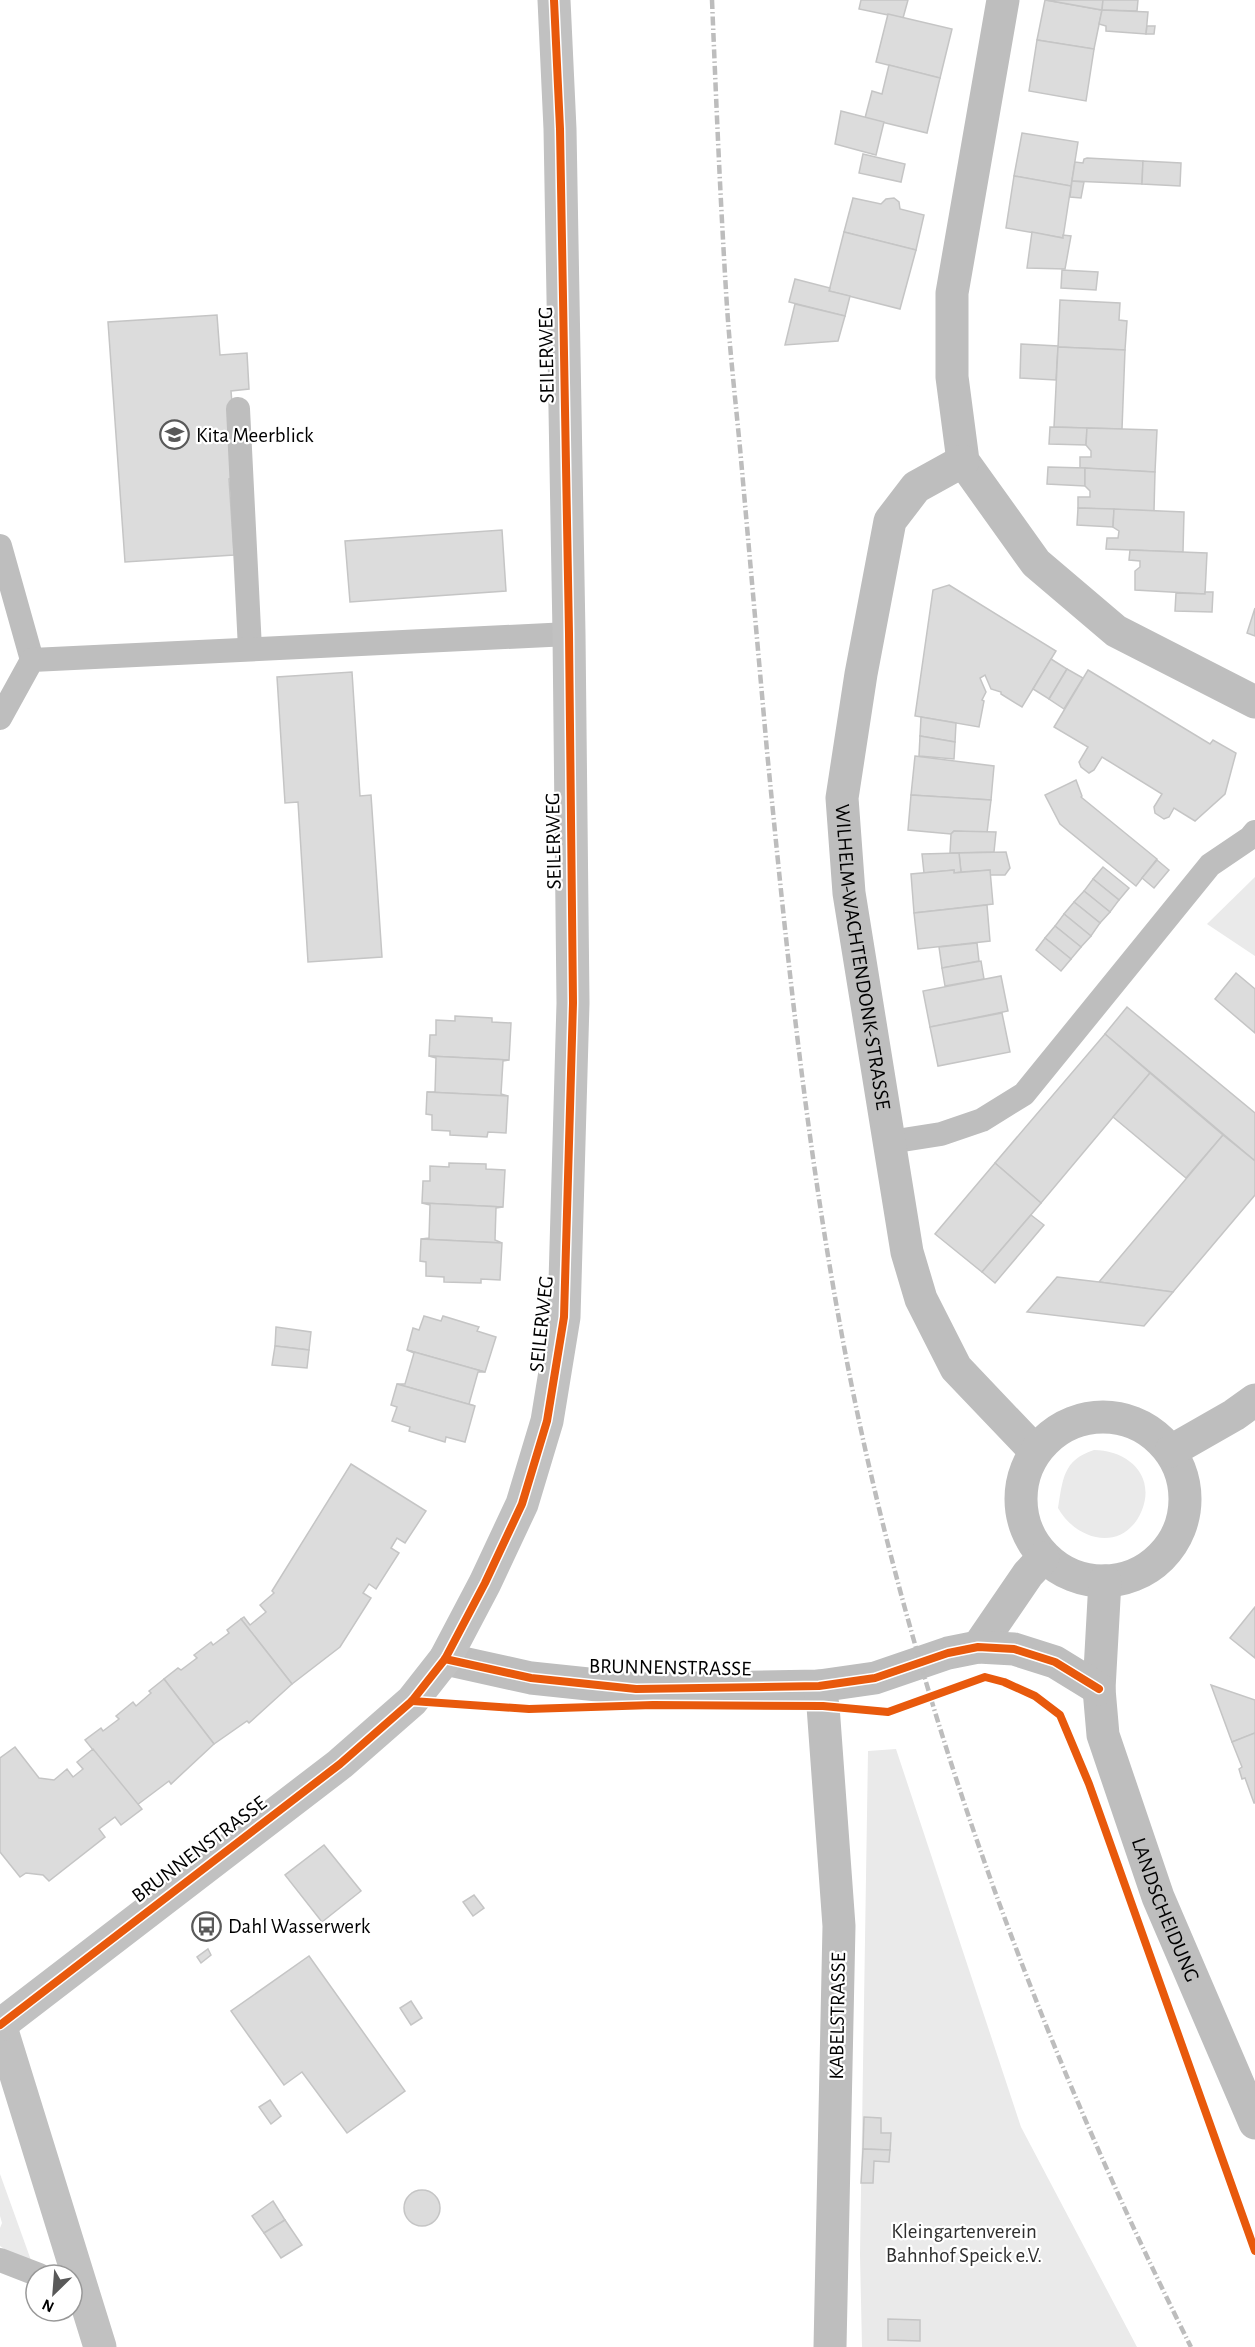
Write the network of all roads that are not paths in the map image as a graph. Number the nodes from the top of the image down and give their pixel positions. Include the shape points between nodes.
1 (554, 0) edge
2 (1003, 0) edge
3 (238, 409) dead end
4 (963, 461) junction
5 (0, 546) edge
6 (569, 634) junction
7 (250, 650) junction
8 (32, 660) junction
9 (1255, 702) edge
10 (0, 718) edge
11 (1255, 832) edge
12 (890, 1142) junction
13 (1255, 1400) edge
14 (1035, 1451) junction
15 (1171, 1451) junction
16 (1042, 1558) junction
17 (1104, 1581) junction
18 (978, 1647) junction
19 (446, 1659) junction
20 (819, 1686) junction
21 (1099, 1689) junction
22 (0, 2024) edge
23 (1255, 2123) edge
24 (0, 2260) edge
25 (70, 2263) edge
26 (24, 2269) edge
27 (84, 2306) edge
28 (100, 2347) edge
29 (830, 2347) edge

1 - 6 street, SEILERWEG
2 - 4 street via 952,293 952,377
3 - 7 lane
4 - 9 street via 1036,563 1116,631
4 - 12 street, WILHELM-WACHTENDONK-STRASSE via 916,487 890,520 842,798 849,893
5 - 8 lane
6 - 7 lane
6 - 19 street, SEILERWEG via 573,1003 564,1317 547,1421 522,1504
7 - 8 lane
8 - 10 lane
11 - 12 lane via 1209,865 1024,1094 982,1120 941,1134
12 - 14 street, WILHELM-WACHTENDONK-STRASSE via 907,1252 921,1299 956,1368
13 - 15 street
14 - 15 street via 1061,1427 1088,1417 1129,1419 1151,1431
14 - 16 street via 1023,1477 1022,1517 1029,1539
15 - 17 street via 1184,1478 1185,1510 1176,1538 1165,1554 1142,1572
16 - 17 street via 1081,1578
16 - 18 street
17 - 21 street, LANDSCHEIDUNG
18 - 20 street, BRUNNENSTRASSE via 875,1678
18 - 21 street, BRUNNENSTRASSE via 1014,1649 1055,1662
19 - 20 street, BRUNNENSTRASSE via 531,1678 636,1689
19 - 22 street, BRUNNENSTRASSE via 412,1701 340,1764
20 - 29 street, KABELSTRASSE via 839,1926
21 - 23 street, LANDSCHEIDUNG via 1103,1735 1158,1897
22 - 25 street
24 - 26 lane
27 - 28 street

